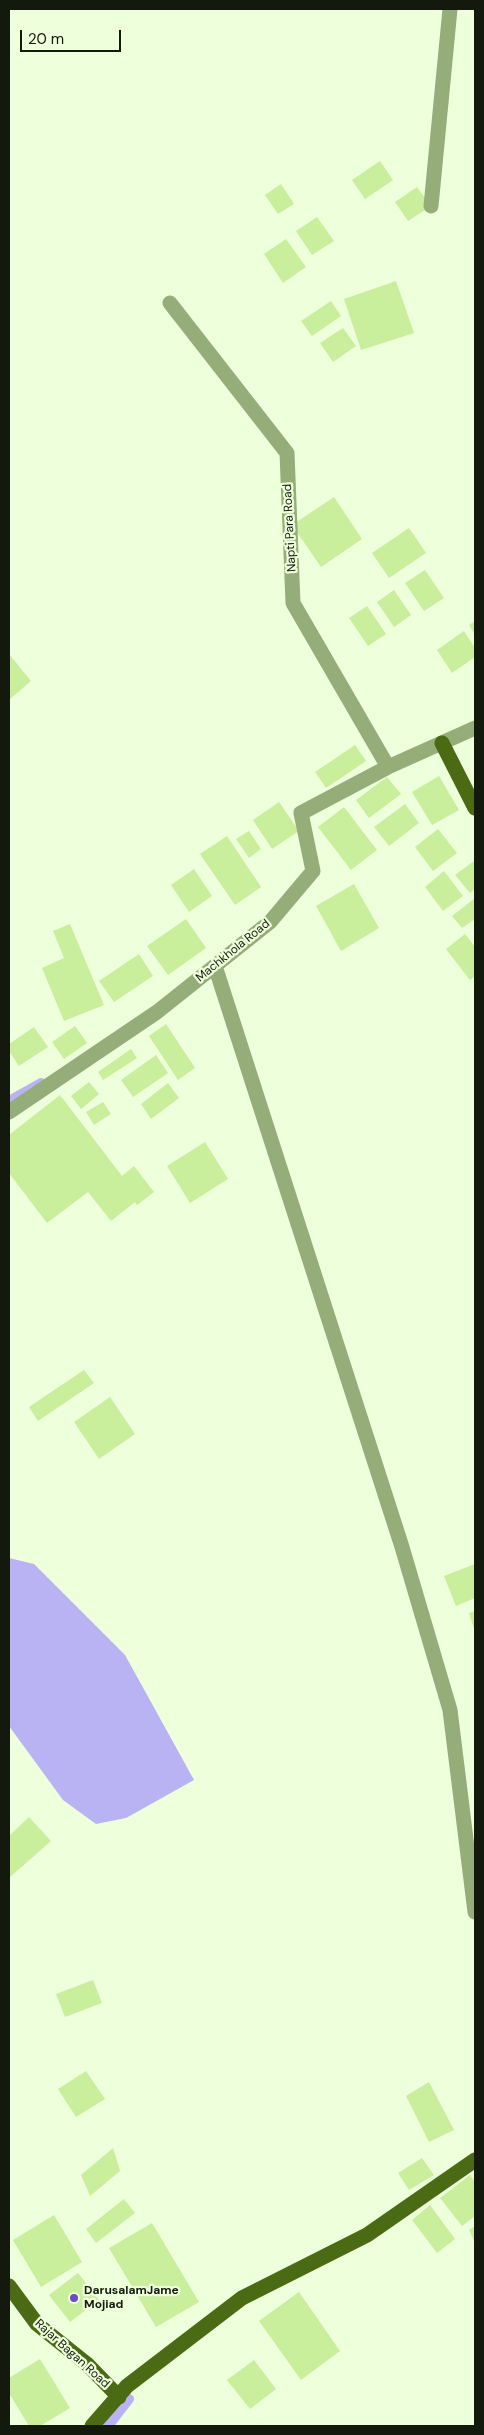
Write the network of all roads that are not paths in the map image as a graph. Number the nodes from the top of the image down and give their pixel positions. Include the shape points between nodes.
1 (450, 9) edge
2 (431, 206) dead end
3 (170, 303) dead end
4 (475, 728) edge
5 (442, 743) junction
6 (388, 767) junction
7 (475, 808) edge
8 (216, 966) junction
9 (9, 1112) edge
10 (475, 1912) edge
11 (475, 2160) edge
12 (9, 2286) edge
13 (119, 2396) junction
14 (92, 2426) edge

1 - 2 street
3 - 6 street, Napti Para Road via 286,453 293,603
4 - 5 street, Machkhola Road
5 - 6 street, Machkhola Road
5 - 7 main road
6 - 8 street, Machkhola Road via 301,813 313,871 270,922
8 - 9 street, Machkhola Road via 157,1012
8 - 10 street via 402,1547 450,1710
11 - 13 main road via 366,2235 242,2298
12 - 13 main road, Rajar Bagan Road via 36,2324 86,2364
13 - 14 main road

